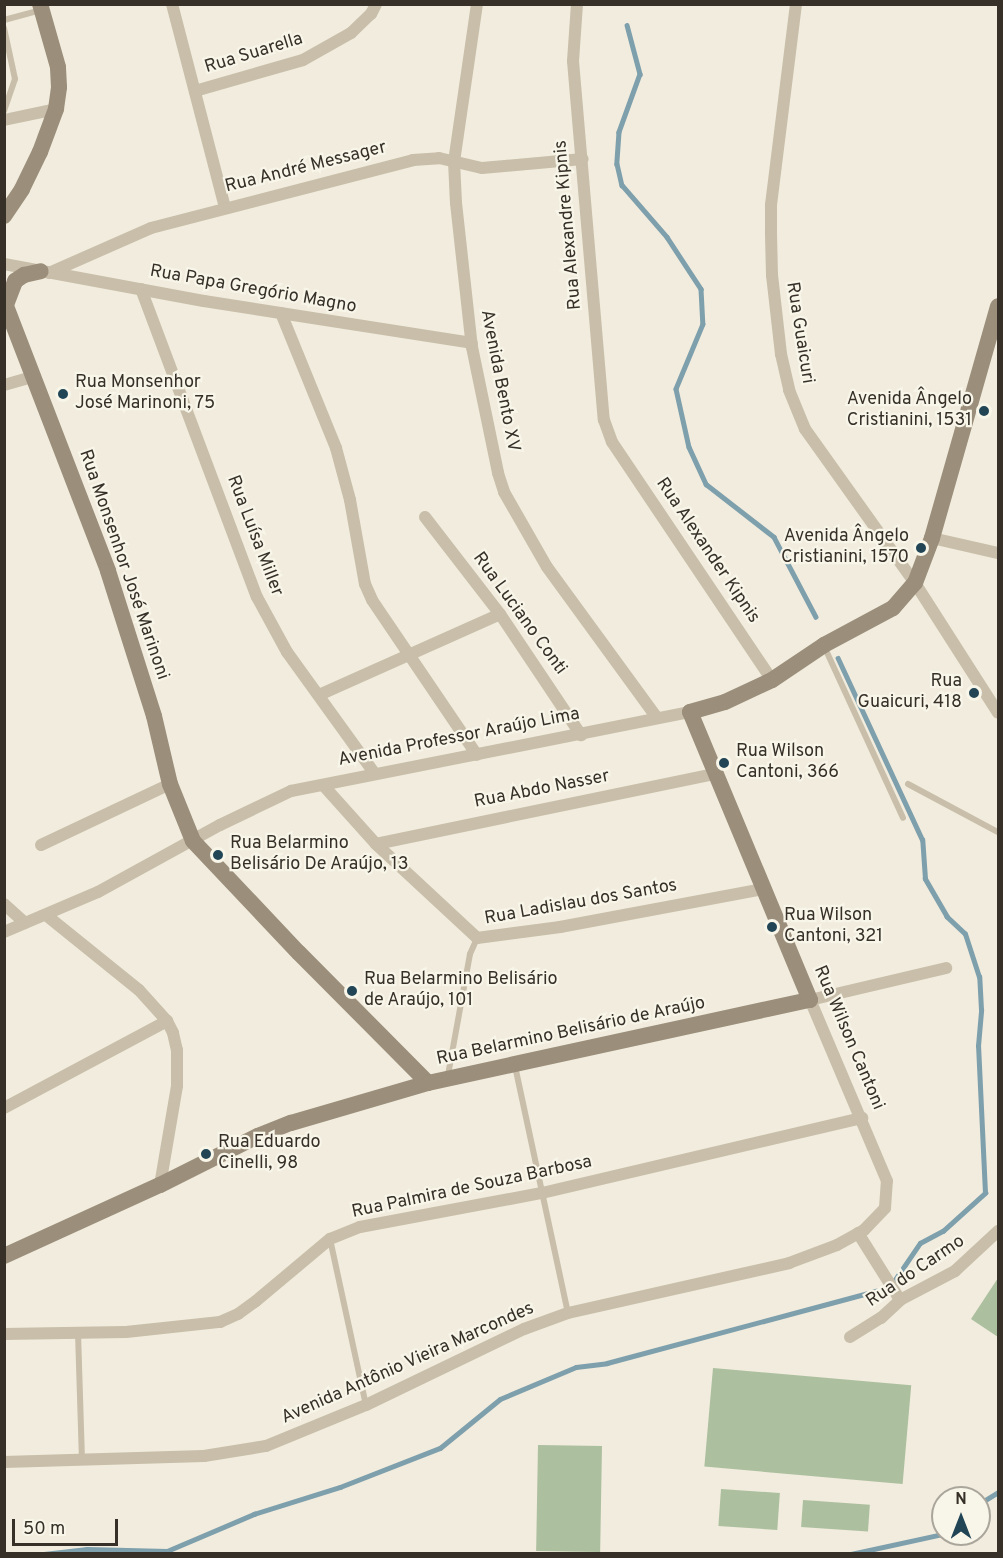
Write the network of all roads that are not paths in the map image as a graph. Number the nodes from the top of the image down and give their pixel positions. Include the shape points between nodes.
1 (172, 4) edge
2 (376, 4) edge
3 (477, 4) edge
4 (577, 4) edge
5 (796, 4) edge
6 (41, 7) edge
7 (4, 20) edge
8 (4, 28) edge
9 (195, 91) junction
10 (56, 109) junction
11 (4, 111) edge
12 (4, 120) edge
13 (583, 159) junction
14 (454, 161) junction
15 (225, 207) junction
16 (6, 215) edge
17 (4, 259) edge
18 (4, 264) edge
19 (40, 271) junction
20 (141, 289) junction
21 (5, 303) edge
22 (999, 306) edge
23 (281, 314) junction
24 (472, 343) junction
25 (35, 376) junction
26 (4, 385) edge
27 (612, 442) joint
28 (425, 517) dead end
29 (932, 538) junction
30 (999, 553) edge
31 (915, 583) junction
32 (500, 614) junction
33 (824, 645) junction
34 (410, 653) junction
35 (772, 680) junction
36 (320, 695) junction
37 (690, 712) junction
38 (999, 713) edge
39 (657, 718) junction
40 (581, 735) junction
41 (477, 755) junction
42 (375, 774) junction
43 (715, 774) junction
44 (170, 784) junction
45 (908, 784) dead end
46 (323, 785) junction
47 (903, 818) dead end
48 (999, 832) edge
49 (193, 841) junction
50 (376, 844) junction
51 (41, 845) dead end
52 (763, 889) junction
53 (4, 904) edge
54 (46, 915) junction
55 (25, 923) junction
56 (4, 932) edge
57 (477, 938) junction
58 (946, 968) dead end
59 (810, 1000) junction
60 (167, 1021) junction
61 (514, 1063) junction
62 (447, 1078) junction
63 (428, 1083) junction
64 (4, 1108) edge
65 (862, 1118) junction
66 (887, 1181) joint
67 (160, 1185) junction
68 (542, 1193) junction
69 (999, 1231) edge
70 (858, 1233) junction
71 (330, 1239) junction
72 (4, 1256) edge
73 (900, 1300) junction
74 (568, 1313) junction
75 (78, 1333) junction
76 (4, 1334) edge
77 (850, 1336) dead end
78 (366, 1405) junction
79 (82, 1459) junction
80 (4, 1462) edge

1 - 9 street
2 - 9 street, Rua Suarella via 351,33 311,56
3 - 14 street, Avenida Bento XV
4 - 13 street, Rua Alexandre Kipnis via 573,61
5 - 31 street, Rua Guaicuri via 771,205 772,275 789,390 805,429
6 - 7 lane
6 - 10 street via 58,67
8 - 11 lane via 15,79
9 - 15 street
10 - 12 street
10 - 16 street via 40,152
13 - 14 street, Rua André Messager via 489,168
13 - 27 street, Rua Alexandre Kipnis via 600,392
14 - 15 street, Rua André Messager via 413,160
14 - 24 street, Avenida Bento XV via 460,260
15 - 19 street, Rua André Messager via 151,228
17 - 19 street, Rua Papa Gregório Magno
18 - 19 street, Rua Papa Gregório Magno
19 - 20 street, Rua Papa Gregório Magno
19 - 21 street via 15,281
20 - 23 street, Rua Papa Gregório Magno
20 - 36 street, Rua Luísa Miller via 257,597 287,651
21 - 25 street, Rua Monsenhor José Marinoni
22 - 29 street
23 - 24 street, Rua Papa Gregório Magno
23 - 34 street via 336,448 365,584
24 - 39 street, Avenida Bento XV via 504,492 547,567
25 - 26 street
25 - 44 street, Rua Monsenhor José Marinoni via 126,624
27 - 35 street, Rua Alexander Kipnis
28 - 32 street, Rua Luciano Conti
29 - 30 street
29 - 31 street
31 - 33 street, Avenida Professor Araújo Lima via 893,608
31 - 38 street, Rua Guaicuri
32 - 34 street
32 - 40 street, Rua Luciano Conti
33 - 35 street, Avenida Professor Araújo Lima
33 - 47 lane
34 - 36 street
34 - 41 street
35 - 37 street, Avenida Professor Araújo Lima via 725,702
36 - 42 street, Rua Luísa Miller
37 - 39 street, Avenida Professor Araújo Lima
37 - 43 street, Rua Wilson Cantoni
39 - 40 street, Avenida Professor Araújo Lima
40 - 41 street, Avenida Professor Araújo Lima
41 - 42 street, Avenida Professor Araújo Lima
42 - 46 street, Avenida Professor Araújo Lima
43 - 50 street, Rua Abdo Nasser
43 - 52 street, Rua Wilson Cantoni
44 - 49 street, Rua Monsenhor José Marinoni
44 - 51 street
45 - 48 lane
46 - 49 street, Avenida Professor Araújo Lima via 271,799
46 - 50 street, Rua Ladislau dos Santos
49 - 54 street, Avenida Professor Araújo Lima via 99,892
49 - 63 street, Rua Belarmino Belisário de Araújo
50 - 57 street, Rua Ladislau dos Santos
52 - 57 street, Rua Ladislau dos Santos via 560,927
52 - 59 street, Rua Wilson Cantoni
53 - 55 street
54 - 55 street, Avenida Professor Araújo Lima
54 - 60 street via 139,990
55 - 56 street, Avenida Professor Araújo Lima
57 - 62 lane
58 - 59 street, Rua Belarmino Belisário de Araújo
59 - 61 street, Rua Belarmino Belisário de Araújo
59 - 65 street, Rua Wilson Cantoni
60 - 64 street
60 - 67 street via 177,1050 178,1068
61 - 62 street, Rua Belarmino Belisário de Araújo
61 - 68 lane
62 - 63 street, Rua Belarmino Belisário de Araújo
63 - 67 street via 291,1123
65 - 66 street, Rua Wilson Cantoni
65 - 68 street, Rua Palmira de Souza Barbosa
66 - 70 street, Avenida Antônio Vieira Marcondes via 885,1208
67 - 72 street
68 - 71 street, Rua Palmira de Souza Barbosa via 360,1227
68 - 74 lane
69 - 73 street, Rua do Carmo via 955,1271
70 - 73 street
70 - 74 street, Avenida Antônio Vieira Marcondes via 789,1263
71 - 75 street, Rua Palmira de Souza Barbosa via 256,1301 220,1322 158,1330
71 - 78 lane
73 - 77 street, Rua do Carmo via 881,1318
74 - 78 street, Avenida Antônio Vieira Marcondes via 524,1329
75 - 76 street, Rua Palmira de Souza Barbosa
75 - 79 lane
78 - 79 street, Avenida Antônio Vieira Marcondes via 275,1443 239,1452
79 - 80 street, Avenida Antônio Vieira Marcondes

